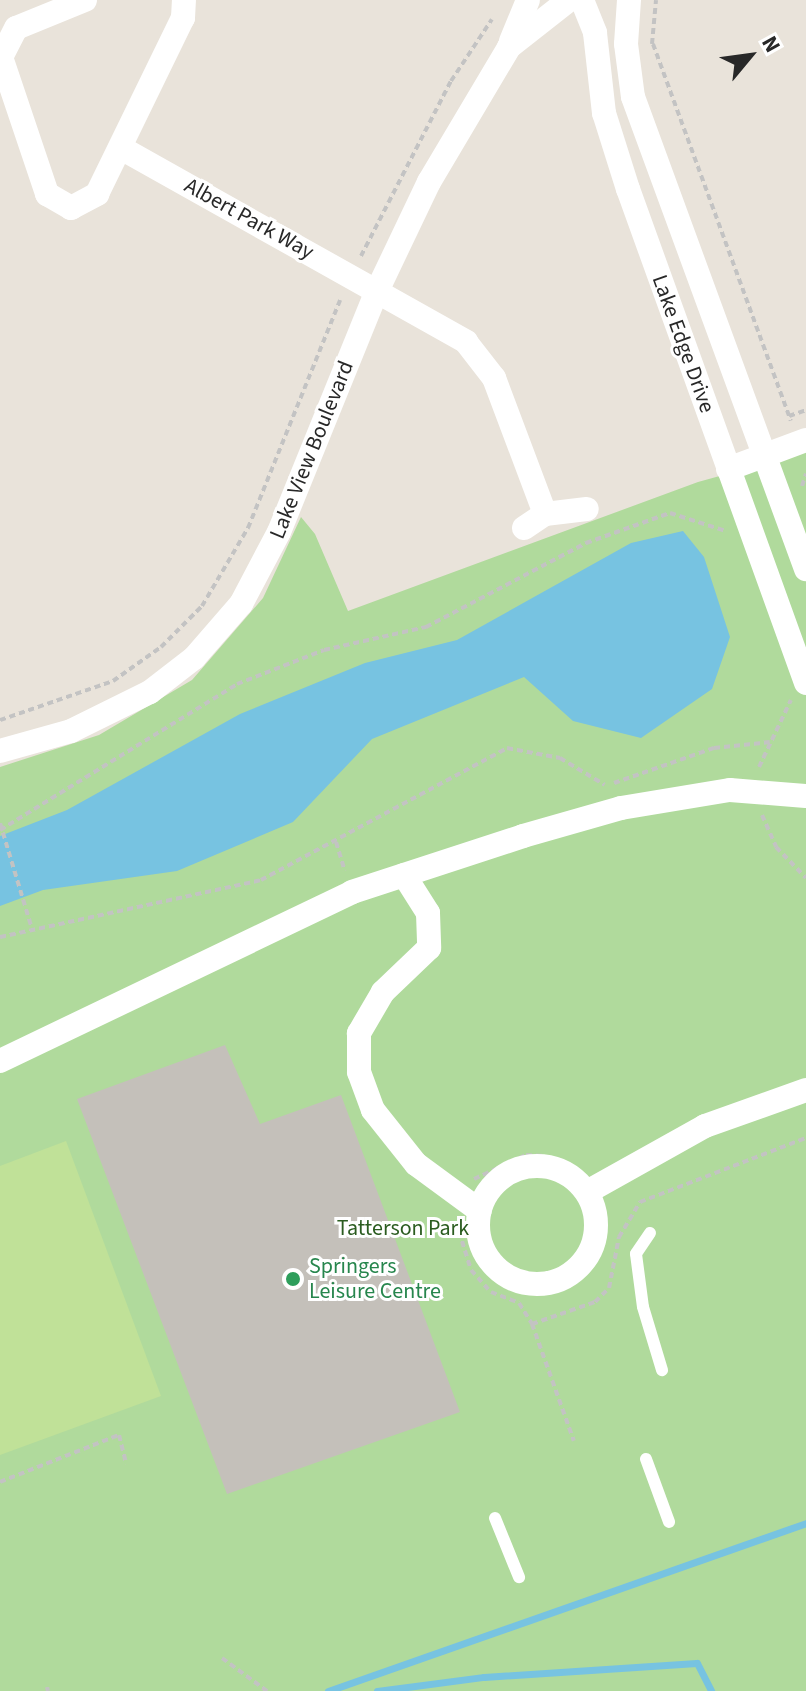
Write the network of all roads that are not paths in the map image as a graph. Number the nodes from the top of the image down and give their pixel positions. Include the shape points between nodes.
1 (85, 0) edge
2 (184, 0) edge
3 (528, 0) edge
4 (569, 0) edge
5 (583, 0) edge
6 (602, 0) edge
7 (629, 0) edge
8 (509, 47) junction
9 (121, 148) junction
10 (377, 291) junction
11 (803, 442) edge
12 (764, 456) junction
13 (728, 469) junction
14 (587, 509) dead end
15 (545, 514) junction
16 (524, 528) dead end
17 (806, 569) edge
18 (799, 690) edge
19 (3, 752) edge
20 (806, 795) edge
21 (404, 875) junction
22 (0, 1061) edge
23 (806, 1090) edge
24 (587, 1192) junction
25 (469, 1213) junction
26 (650, 1233) dead end
27 (662, 1370) dead end
28 (646, 1459) dead end
29 (495, 1518) dead end
30 (669, 1522) dead end
31 (519, 1577) dead end

1 - 9 street via 16,28 4,42 0,65 54,201 71,208 93,200
2 - 9 street via 183,18
3 - 8 street, Lake View Boulevard
4 - 8 street, Lake View Boulevard
5 - 6 street
5 - 13 street, Lake Edge Drive via 595,33 598,84 612,140
7 - 12 street, Lake Edge Drive via 626,44 633,97
8 - 10 street, Lake View Boulevard via 429,182
9 - 10 street, Albert Park Way
10 - 15 street, Albert Park Way via 466,342 488,365
10 - 19 street, Lake View Boulevard via 279,532 241,604 217,635 176,672 124,707
11 - 12 street
12 - 13 street
12 - 17 street, Lake Edge Drive
13 - 18 street, Lake Edge Drive
14 - 15 street
15 - 16 street
20 - 21 street via 730,790 621,808
21 - 22 street via 352,892
21 - 25 street via 428,913 429,948 383,992 359,1033 359,1072 373,1110 416,1164
23 - 24 street via 705,1126
24 - 25 street via 573,1178 540,1166 504,1176
24 - 25 street via 597,1230 583,1261 559,1281 526,1282 493,1264
26 - 27 lane via 636,1254 643,1307
28 - 30 lane
29 - 31 lane

